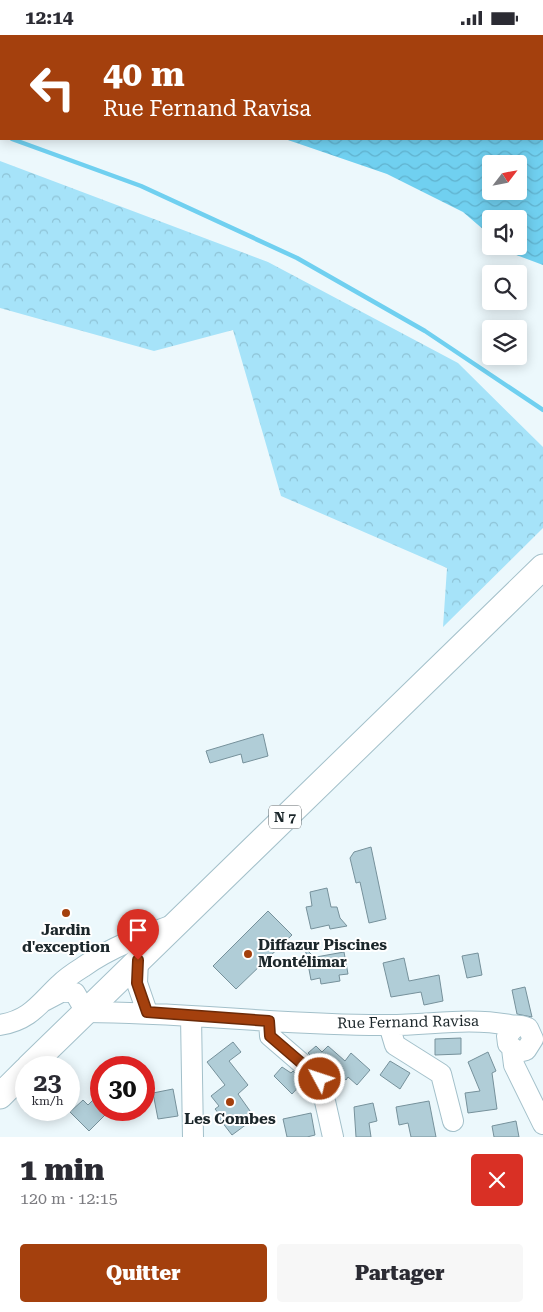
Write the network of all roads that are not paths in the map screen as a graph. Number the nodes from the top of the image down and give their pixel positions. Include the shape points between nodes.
1 (543, 567) edge
2 (175, 924) junction
3 (138, 960) junction
4 (44, 1001) junction
5 (147, 1012) junction
6 (86, 1013) junction
7 (191, 1016) junction
8 (269, 1021) junction
9 (0, 1025) edge
10 (389, 1025) junction
11 (526, 1036) edge
12 (41, 1056) edge
13 (15, 1081) edge
14 (0, 1096) edge
15 (454, 1121) dead end
16 (543, 1124) edge
17 (194, 1137) edge
18 (333, 1137) edge

1 - 2 main road, N 7
2 - 3 main road, N 7
2 - 4 street via 125,943 85,966 60,984
3 - 5 street via 137,983
3 - 6 main road, N 7
4 - 6 street via 63,991 75,993
4 - 9 street via 32,1013
5 - 6 street, Rue Fernand Ravisa
5 - 7 street, Rue Fernand Ravisa
6 - 12 main road, N 7
7 - 8 street, Rue Fernand Ravisa
7 - 17 street
8 - 10 street, Rue Fernand Ravisa
8 - 18 street via 270,1036 320,1079
10 - 11 street, Rue Fernand Ravisa via 490,1021
10 - 15 street via 394,1045 441,1074
11 - 16 street via 514,1065
13 - 14 main road

